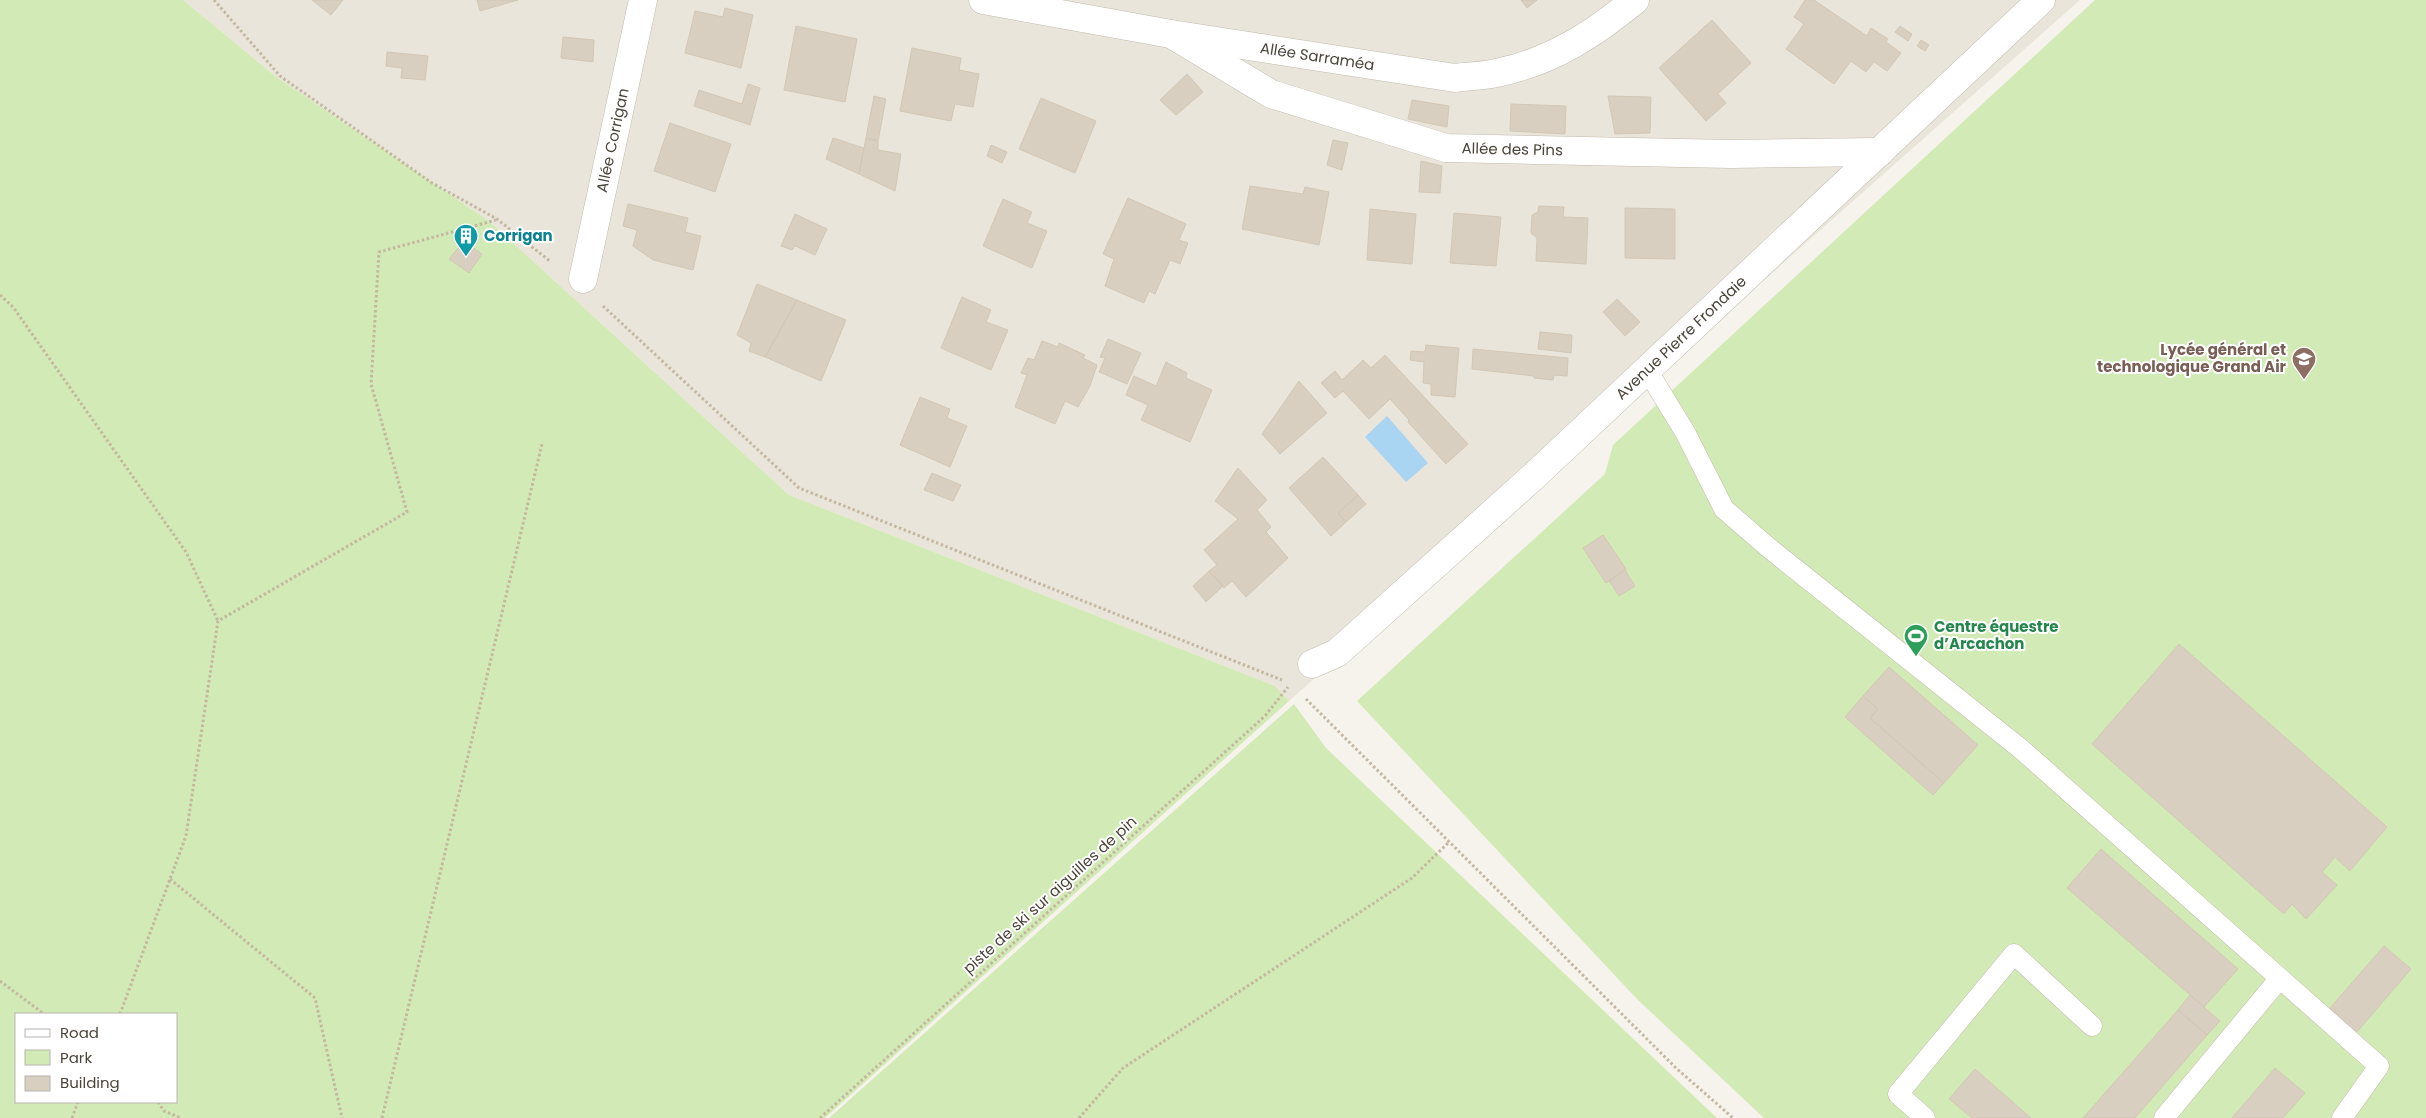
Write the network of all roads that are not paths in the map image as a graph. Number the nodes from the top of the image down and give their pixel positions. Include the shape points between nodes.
1 (643, 0) edge
2 (983, 0) edge
3 (1634, 0) edge
4 (2041, 0) edge
5 (1171, 34) junction
6 (1880, 152) junction
7 (590, 290) road end
8 (1647, 370) junction
9 (1312, 664) dead end
10 (2280, 978) junction
11 (2092, 1026) dead end
12 (1925, 1118) edge
13 (2164, 1118) edge
14 (2342, 1118) edge

1 - 7 street, Allée Corrigan
2 - 5 street, Allée Sarraméa
3 - 5 street, Allée Sarraméa via 1600,29 1559,52 1501,72 1455,78
4 - 6 street, Avenue Pierre Frondaie
5 - 6 street, Allée des Pins via 1271,94 1446,148 1731,154
6 - 8 street, Avenue Pierre Frondaie
8 - 9 street, Avenue Pierre Frondaie via 1336,653
8 - 10 lane via 1685,432 1724,509 2021,749
10 - 13 lane
10 - 14 lane via 2379,1066
11 - 12 lane via 2014,954 1898,1094

